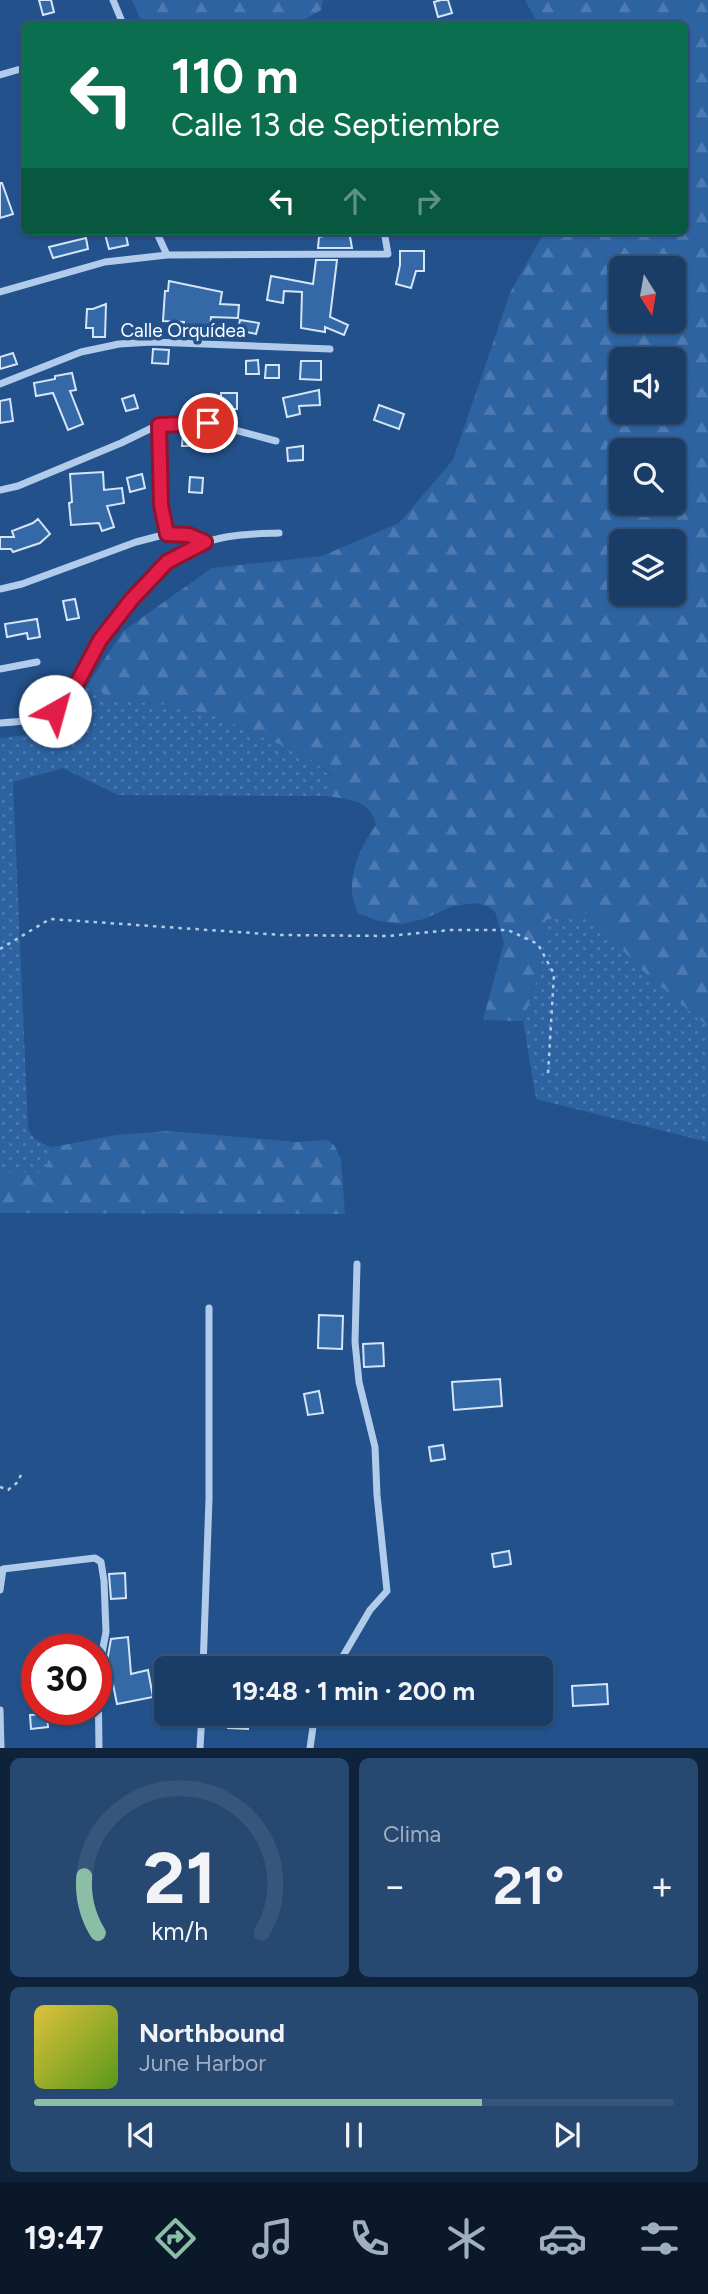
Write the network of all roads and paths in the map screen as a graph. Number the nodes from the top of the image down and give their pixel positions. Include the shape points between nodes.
1 (113, 0) edge
2 (122, 21) edge
3 (21, 69) edge
4 (0, 75) edge
5 (158, 235) edge
6 (385, 235) edge
7 (167, 255) junction
8 (0, 292) edge
9 (330, 349) dead end
10 (0, 384) edge
11 (159, 425) junction
12 (276, 441) dead end
13 (0, 490) edge
14 (279, 533) dead end
15 (167, 534) junction
16 (205, 542) junction
17 (0, 589) edge
18 (37, 662) dead end
19 (0, 669) edge
20 (0, 723) edge
21 (0, 949) edge
22 (548, 1074) dead end
23 (357, 1264) dead end
24 (209, 1308) dead end
25 (22, 1472) dead end
26 (0, 1487) edge
27 (0, 1590) edge
28 (203, 1656) edge
29 (343, 1656) edge
30 (0, 1710) edge
31 (202, 1726) edge
32 (313, 1726) edge
33 (1, 1748) edge
34 (99, 1748) edge
35 (201, 1748) edge
36 (310, 1748) edge

1 - 2 street
3 - 4 street
5 - 7 street
6 - 7 street via 388,254
7 - 8 street via 105,262
9 - 10 street, Calle Orquídea via 119,344 81,352
11 - 12 street via 208,423
11 - 13 street
11 - 15 street via 161,505
14 - 16 street
15 - 16 street via 189,535
15 - 17 street
16 - 20 street via 167,562 132,599 100,640 68,700 55,711
18 - 19 street
21 - 22 path via 50,919 281,935 508,930 538,944 554,974
23 - 29 street via 355,1342 359,1382 375,1447 387,1591
24 - 28 street
25 - 26 path via 8,1490
27 - 34 street via 3,1569 95,1558 101,1562 106,1632 98,1674
30 - 33 street
31 - 35 street
32 - 36 street

